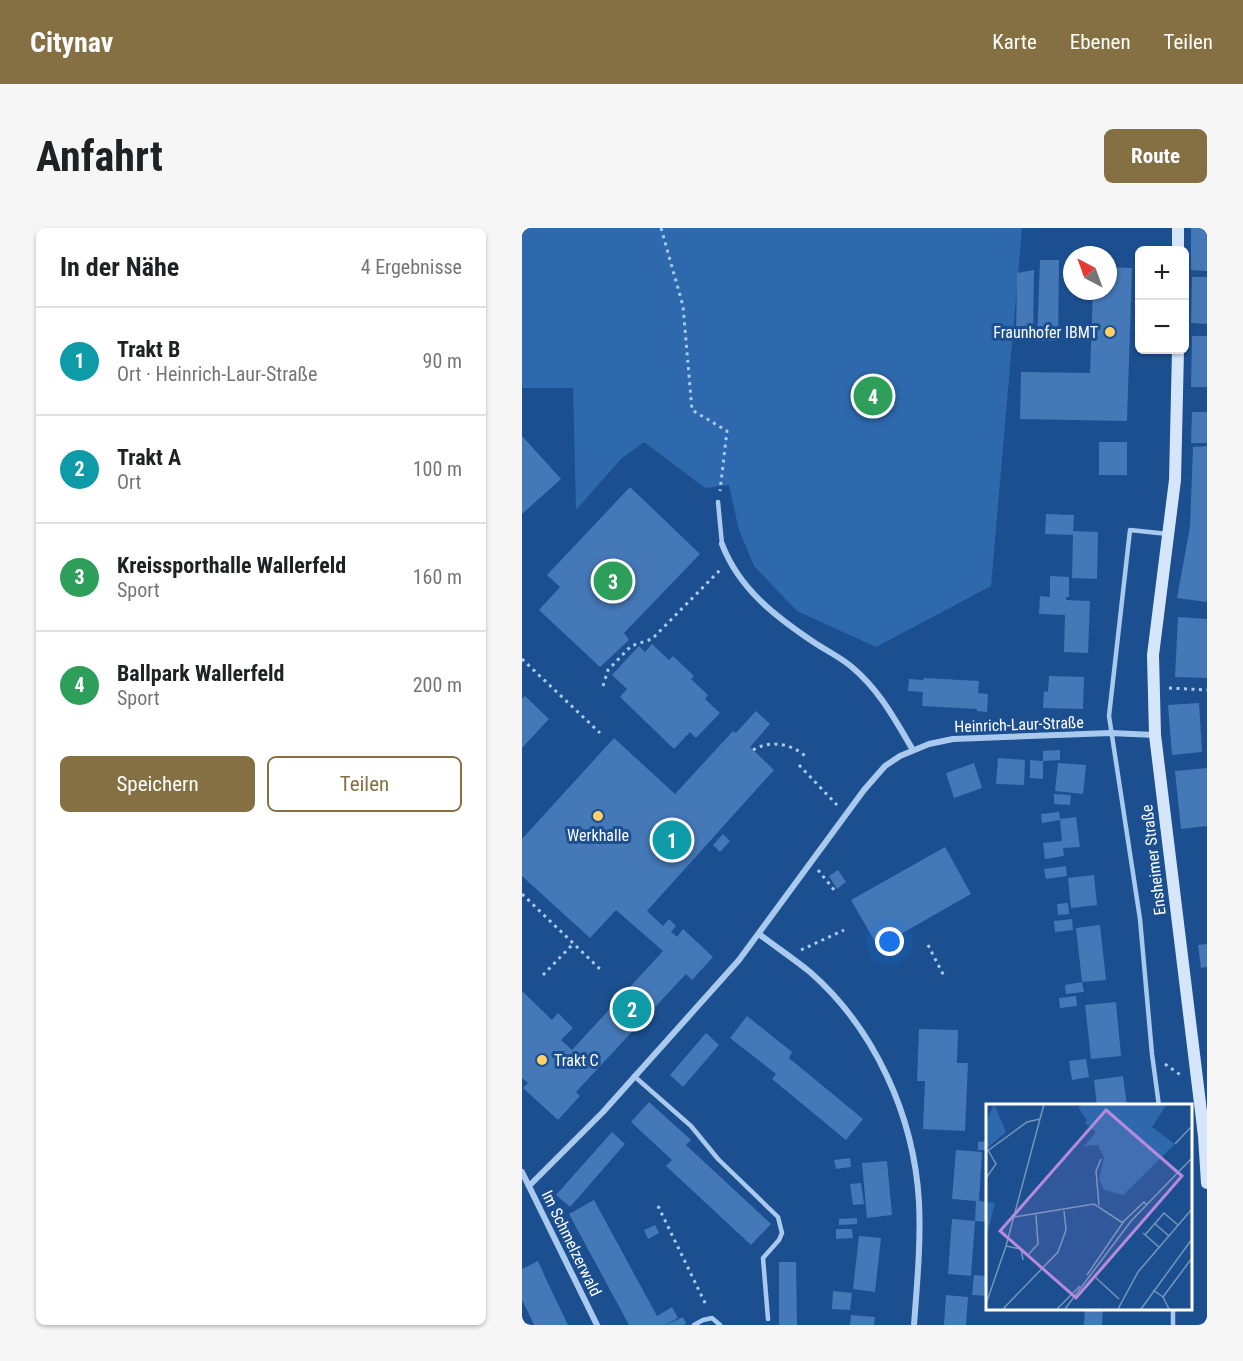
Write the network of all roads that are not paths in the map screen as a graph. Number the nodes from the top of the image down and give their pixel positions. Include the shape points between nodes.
1 (1178, 228) edge
2 (1178, 246) edge
3 (1178, 354) edge
4 (718, 502) road end
5 (1168, 534) junction
6 (722, 544) joint
7 (1111, 733) junction
8 (1155, 735) junction
9 (913, 750) junction
10 (759, 934) junction
11 (634, 1076) junction
12 (1159, 1104) edge
13 (1206, 1136) edge
14 (522, 1172) edge
15 (1207, 1183) edge
16 (529, 1186) junction
17 (768, 1319) dead end
18 (597, 1325) edge
19 (694, 1325) edge
20 (720, 1325) edge
21 (914, 1325) edge

1 - 2 main road
3 - 5 main road, Ensheimer Straße via 1175,480
4 - 6 lane
5 - 7 lane via 1130,530 1109,716
5 - 8 main road, Ensheimer Straße via 1153,655
6 - 9 street via 746,588 788,626 851,665 872,684
7 - 8 street, Heinrich-Laur-Straße
7 - 9 street, Heinrich-Laur-Straße via 976,736
7 - 12 lane via 1140,919
8 - 13 main road, Ensheimer Straße
9 - 10 street, Heinrich-Laur-Straße via 885,766
10 - 11 street, Heinrich-Laur-Straße
10 - 21 street via 810,972 855,1020 899,1107 919,1201
11 - 16 street, Heinrich-Laur-Straße
11 - 17 lane via 691,1126 718,1160 778,1217 782,1233 763,1258
13 - 15 main road, Ensheimer Straße
14 - 16 street, Im Schmelzerwald
16 - 18 street, Im Schmelzerwald
19 - 20 lane via 712,1318

